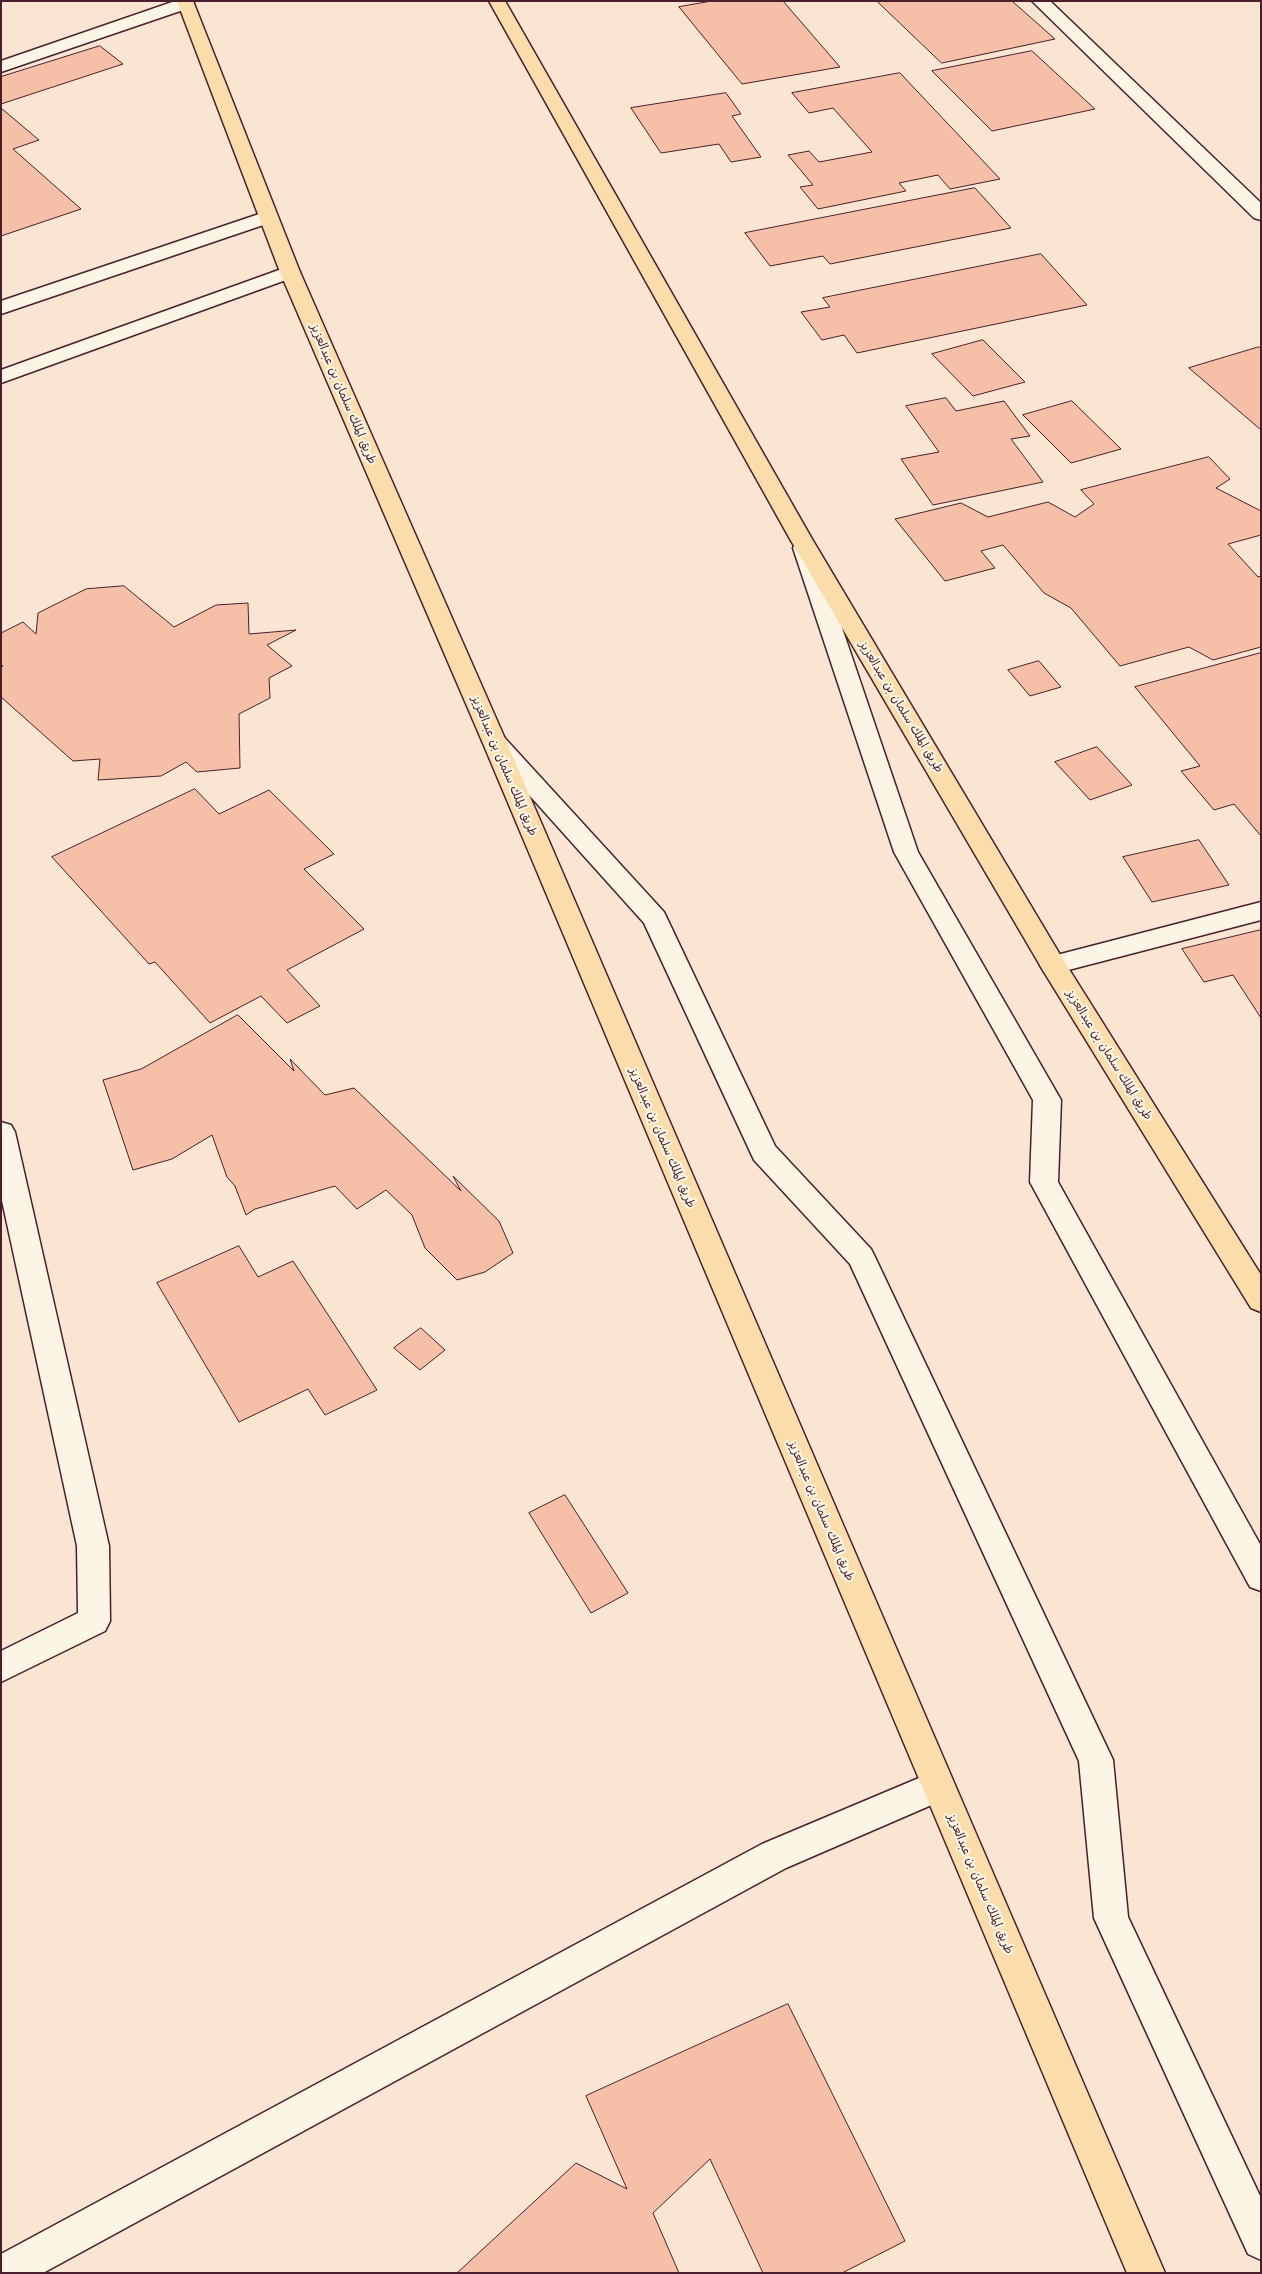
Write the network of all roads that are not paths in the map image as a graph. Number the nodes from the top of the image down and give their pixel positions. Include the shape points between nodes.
1 (497, 1) edge
2 (1040, 1) edge
3 (186, 2) edge
4 (1, 67) edge
5 (1261, 214) edge
6 (268, 217) junction
7 (290, 272) junction
8 (1, 308) edge
9 (1, 378) edge
10 (801, 539) junction
11 (494, 741) junction
12 (1261, 911) edge
13 (1053, 965) junction
14 (1, 1132) edge
15 (1261, 1300) edge
16 (1261, 1577) edge
17 (1, 1667) edge
18 (938, 1786) junction
19 (1261, 2241) edge
20 (4, 2273) edge
21 (1146, 2273) edge

1 - 10 main road, طريق الملك سلمان بن عبدالعزيز
2 - 5 street
3 - 4 street
3 - 6 main road, طريق الملك سلمان بن عبدالعزيز
6 - 7 main road, طريق الملك سلمان بن عبدالعزيز
6 - 8 street
7 - 9 street
7 - 11 main road, طريق الملك سلمان بن عبدالعزيز
10 - 13 main road, طريق الملك سلمان بن عبدالعزيز
10 - 16 street via 906,852 1047,1100 1044,1182
11 - 18 main road, طريق الملك سلمان بن عبدالعزيز
11 - 19 street via 656,918 764,1152 861,1257 1096,1760 1111,1918
12 - 13 street
13 - 15 main road, طريق الملك سلمان بن عبدالعزيز
14 - 17 street via 93,1546 94,1620
18 - 20 street via 774,1856
18 - 21 main road, طريق الملك سلمان بن عبدالعزيز

